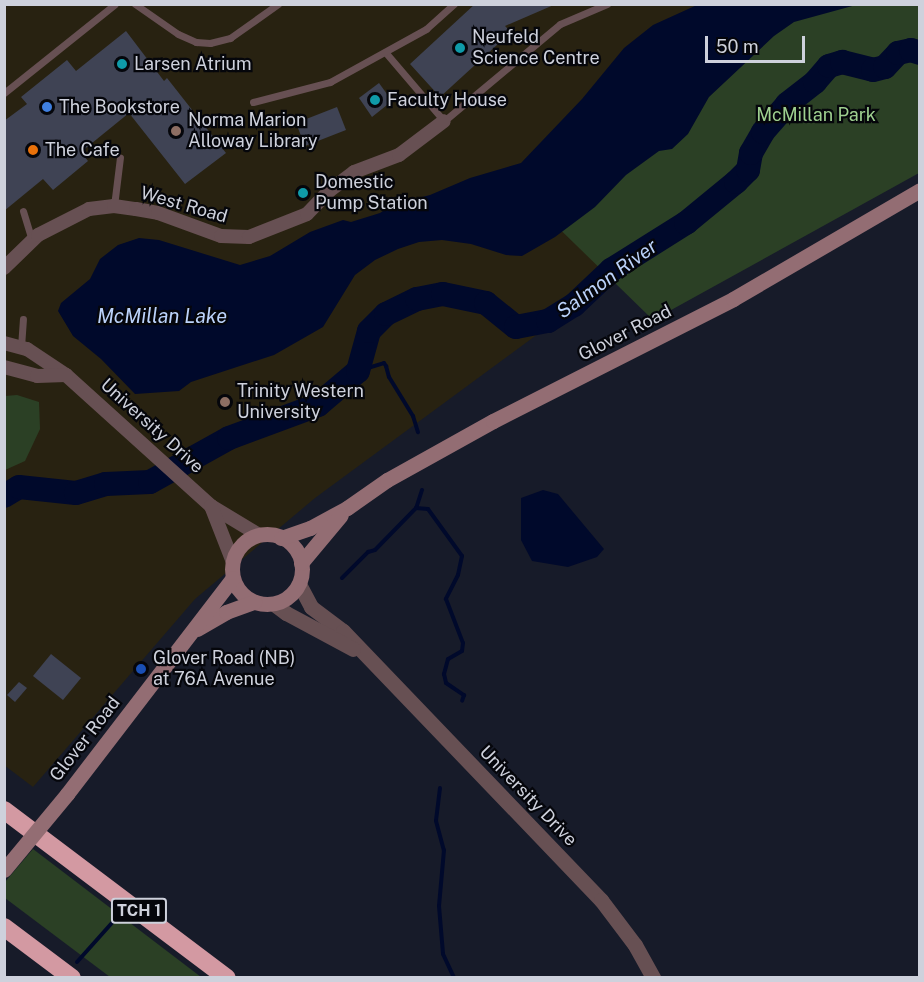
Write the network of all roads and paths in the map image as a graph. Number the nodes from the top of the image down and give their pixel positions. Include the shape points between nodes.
1 (115, 4) edge
2 (135, 4) edge
3 (278, 4) edge
4 (454, 4) edge
5 (607, 4) edge
6 (386, 53) junction
7 (4, 93) edge
8 (253, 102) dead end
9 (444, 122) junction
10 (120, 157) dead end
11 (920, 190) edge
12 (114, 207) junction
13 (22, 211) dead end
14 (32, 240) junction
15 (5, 269) edge
16 (23, 319) dead end
17 (4, 343) edge
18 (21, 347) junction
19 (4, 367) edge
20 (66, 375) junction
21 (209, 504) junction
22 (347, 508) junction
23 (260, 536) junction
24 (281, 538) junction
25 (301, 562) junction
26 (233, 570) junction
27 (299, 584) junction
28 (254, 602) junction
29 (274, 604) junction
30 (194, 631) junction
31 (361, 653) junction
32 (4, 810) edge
33 (4, 870) edge
34 (4, 927) edge
35 (72, 978) edge
36 (227, 978) edge
37 (653, 978) edge

1 - 7 lane
2 - 3 lane via 178,34 210,43 230,38
4 - 6 lane via 426,29
5 - 9 lane via 560,24
6 - 8 lane via 330,82
6 - 9 lane
9 - 12 street, West Road via 399,154 354,172 307,214 249,237 221,236 158,213
10 - 12 lane
11 - 22 main road, Glover Road via 723,304 483,426 387,480
12 - 14 street, West Road via 89,209
13 - 14 lane
14 - 15 street, West Road
16 - 18 lane
17 - 18 street, University Drive
18 - 20 street, University Drive
19 - 20 street via 37,376
20 - 21 street, University Drive
21 - 23 street, University Drive
21 - 26 street, University Drive
22 - 24 main road, Glover Road
22 - 25 main road, Glover Road
23 - 24 main road
23 - 26 main road via 242,545
24 - 25 main road via 294,548
25 - 27 main road
26 - 28 main road via 237,588
26 - 30 main road, Glover Road
27 - 29 main road via 285,600
27 - 31 street, University Drive via 306,603 343,631
28 - 29 main road
28 - 30 main road, Glover Road via 226,612
29 - 31 street, University Drive
30 - 33 main road, Glover Road, bridge
31 - 37 street, University Drive via 601,900
32 - 36 highway, TCH 1
34 - 35 highway

